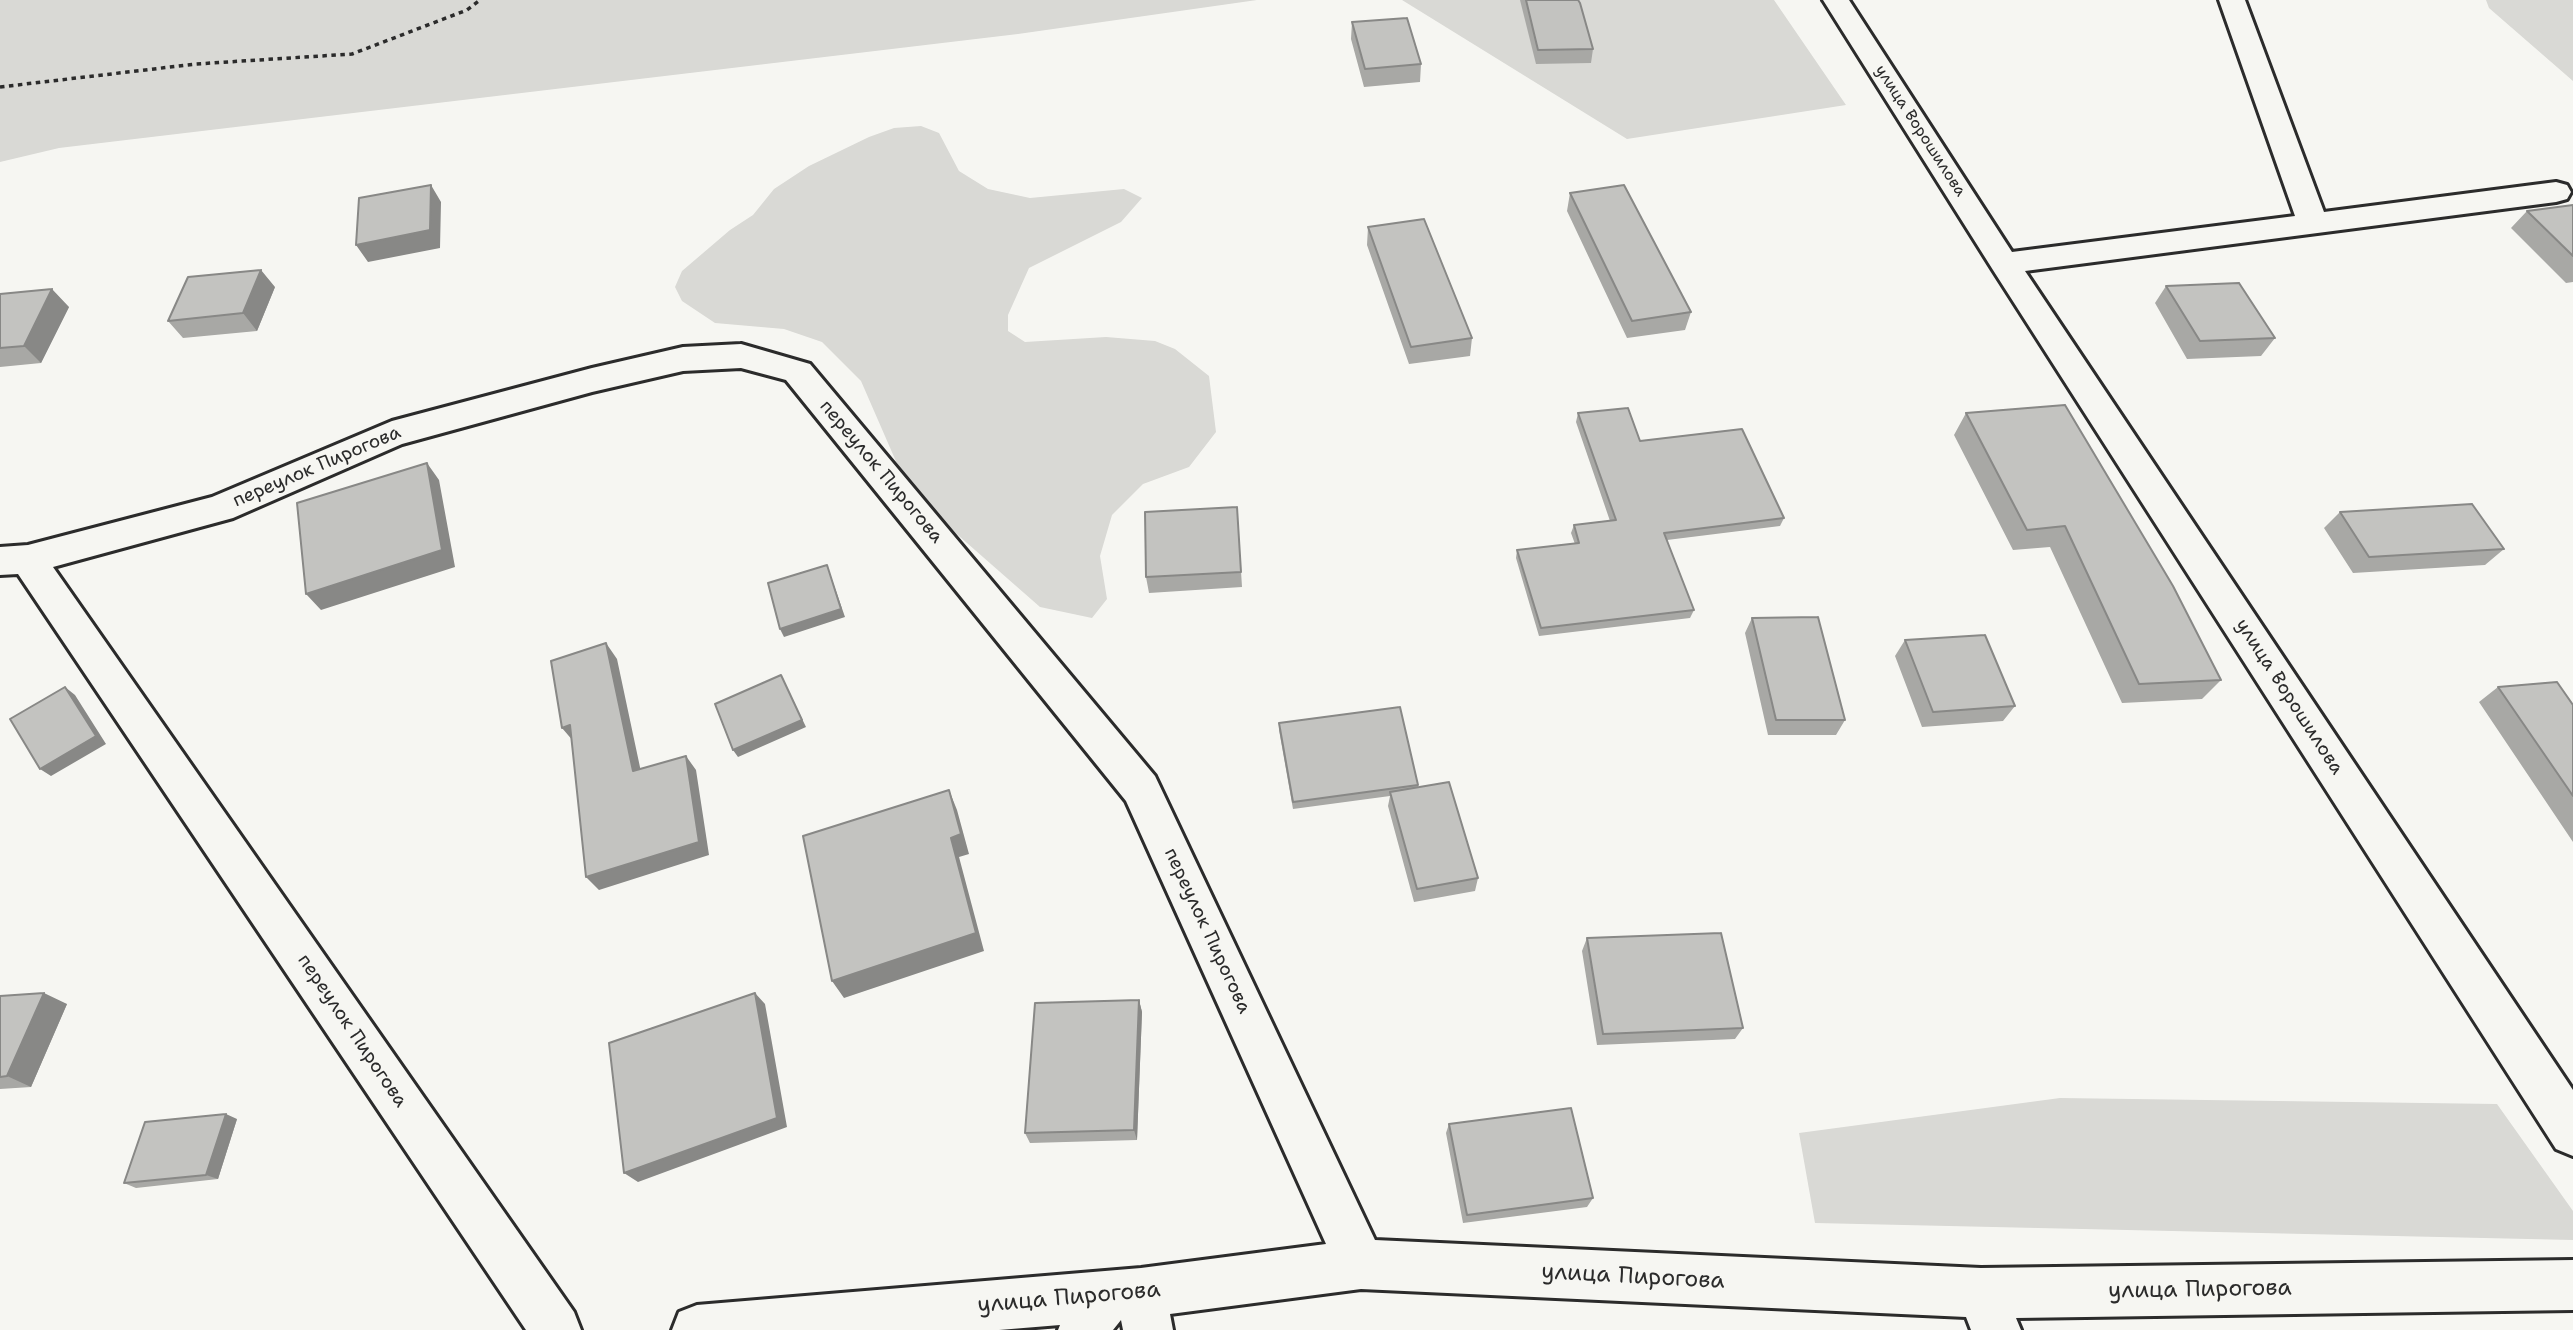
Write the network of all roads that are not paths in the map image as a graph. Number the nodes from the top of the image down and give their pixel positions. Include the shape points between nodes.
1 (1836, 0) edge
2 (2232, 0) edge
3 (2556, 192) dead end
4 (2313, 223) junction
5 (2004, 263) junction
6 (14, 560) edge
7 (2573, 1132) edge
8 (1362, 1264) junction
9 (2573, 1284) edge
10 (1120, 1312) edge
11 (1989, 1312) edge
12 (556, 1330) edge
13 (697, 1330) edge

1 - 5 street, улица Ворошилова
2 - 4 street
3 - 4 street
4 - 5 street
5 - 7 street, улица Ворошилова
6 - 8 street, переулок Пирогова via 220,508 392,434 592,380 683,359 741,356 798,372 1141,789
6 - 12 street, переулок Пирогова
8 - 10 street, улица Пирогова
8 - 11 street, улица Пирогова
9 - 11 street, улица Пирогова
10 - 13 street, улица Пирогова

